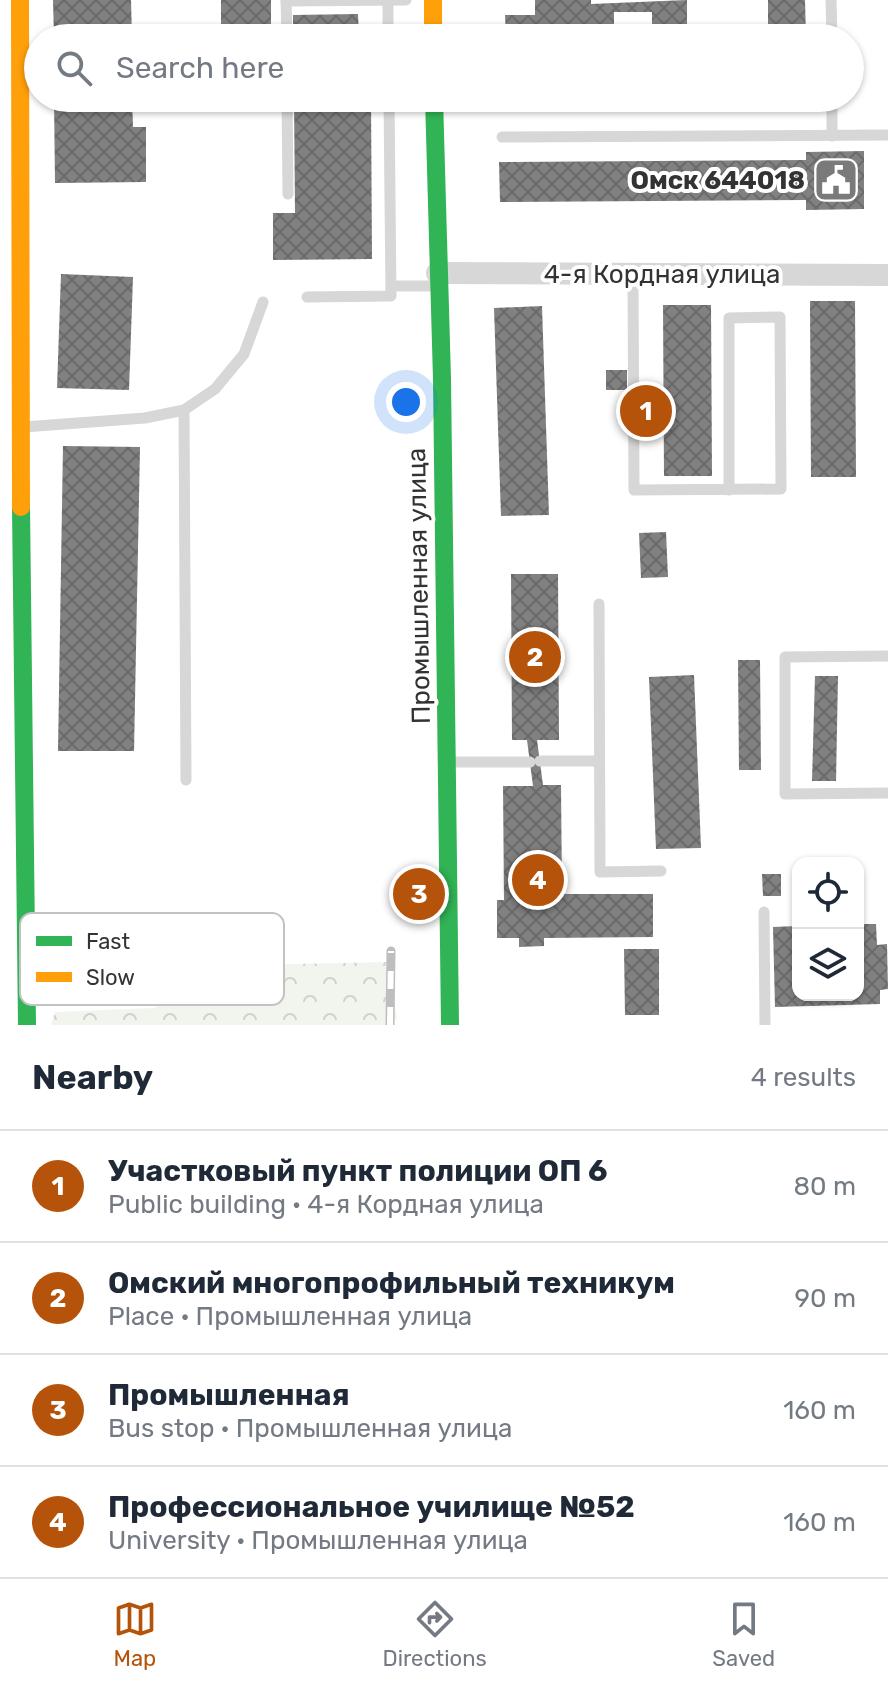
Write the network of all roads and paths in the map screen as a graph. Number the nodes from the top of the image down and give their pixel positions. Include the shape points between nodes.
1 (20, 0) edge
2 (286, 0) edge
3 (388, 0) edge
4 (406, 0) edge
5 (433, 0) edge
6 (831, 0) edge
7 (287, 24) edge
8 (388, 24) edge
9 (433, 24) edge
10 (832, 24) edge
11 (287, 112) edge
12 (389, 112) edge
13 (434, 112) edge
14 (832, 112) edge
15 (888, 135) edge
16 (832, 136) junction
17 (502, 137) dead end
18 (288, 194) dead end
19 (633, 273) junction
20 (888, 275) edge
21 (437, 279) junction
22 (391, 286) junction
23 (307, 297) dead end
24 (263, 302) dead end
25 (184, 410) junction
26 (24, 427) junction
27 (729, 490) junction
28 (599, 604) dead end
29 (888, 656) edge
30 (599, 761) junction
31 (447, 762) junction
32 (186, 780) dead end
33 (888, 793) edge
34 (661, 871) dead end
35 (764, 912) dead end
36 (25, 913) edge
37 (27, 1005) edge
38 (27, 1025) edge
39 (450, 1025) edge
40 (765, 1025) edge

1 - 26 street
2 - 3 lane
2 - 7 lane
3 - 4 lane
3 - 8 lane
5 - 9 street
6 - 10 lane
11 - 18 lane
12 - 22 lane
13 - 21 street, Промышленная улица
14 - 16 lane
15 - 16 lane
16 - 17 lane
19 - 20 street, 4-я Кордная улица
19 - 21 street, 4-я Кордная улица
19 - 27 lane via 634,490
21 - 22 lane
21 - 31 street, Промышленная улица
22 - 23 lane via 391,296
24 - 25 lane via 244,354 215,389
25 - 26 lane
25 - 32 lane
26 - 36 street
27 - 27 lane via 781,489 780,317 729,318
28 - 30 lane
29 - 33 lane via 785,657 785,794
30 - 31 lane
30 - 34 lane via 600,872
31 - 39 street, Промышленная улица
35 - 40 lane
37 - 38 street

